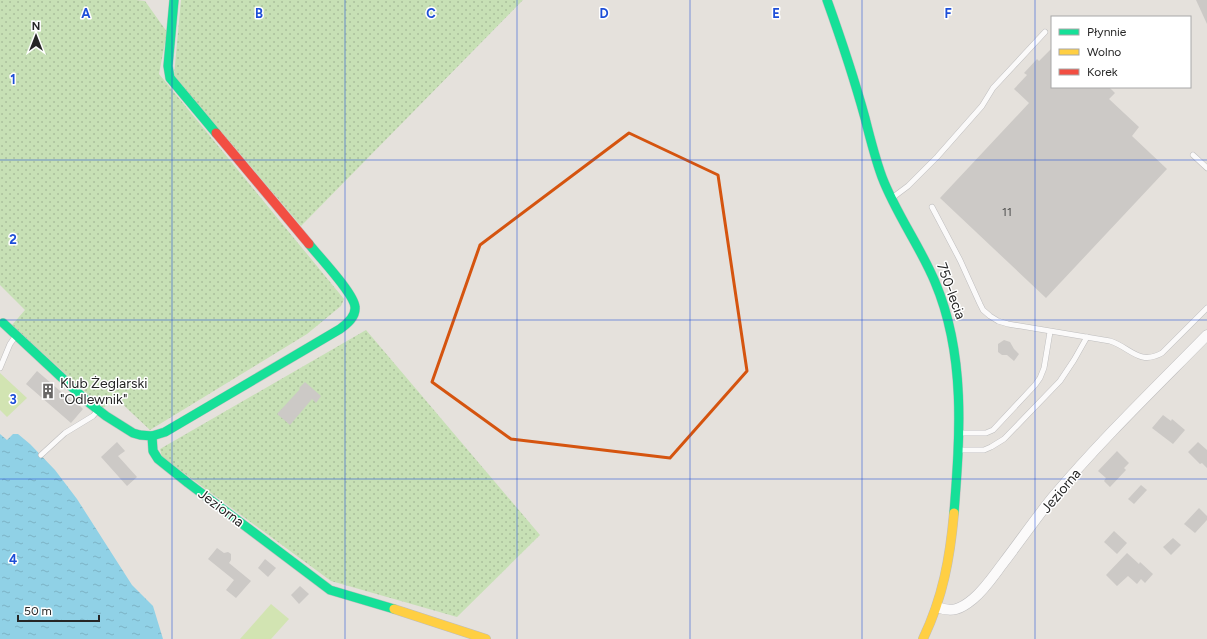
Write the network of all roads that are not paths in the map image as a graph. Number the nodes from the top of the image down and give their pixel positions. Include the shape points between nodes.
1 (174, 0) edge
2 (827, 0) edge
3 (1045, 32) dead end
4 (1193, 155) dead end
5 (1207, 168) edge
6 (892, 198) junction
7 (932, 207) dead end
8 (1207, 308) edge
9 (2, 321) edge
10 (1050, 332) junction
11 (1207, 335) edge
12 (16, 336) junction
13 (1086, 337) junction
14 (0, 368) edge
15 (98, 410) junction
16 (959, 433) junction
17 (152, 436) junction
18 (958, 450) junction
19 (41, 455) dead end
20 (937, 607) junction
21 (486, 639) edge
22 (923, 639) edge

1 - 17 street via 168,66 170,78 347,290 353,300 355,312 349,322 340,329 165,432
2 - 6 street, 750-lecia via 843,43 880,169
3 - 6 lane via 993,88 982,106 936,157 908,186
4 - 5 lane
6 - 16 street, 750-lecia via 925,261 948,318 958,369
7 - 10 lane via 983,310 1003,323
8 - 13 lane via 1157,356 1139,357 1116,343
9 - 12 street
10 - 13 lane
10 - 16 lane via 1044,368 1035,385 993,430 986,433
11 - 20 street, Jeziorna via 1122,420 1058,492 979,593 956,610
12 - 14 lane
12 - 15 street
13 - 18 lane via 1060,381 1010,434 991,447
15 - 17 street via 133,433
15 - 19 lane via 93,416 65,433
16 - 18 street, 750-lecia
17 - 21 street, Jeziorna via 153,451 158,458 330,590
18 - 20 street, 750-lecia via 949,556
20 - 22 street

